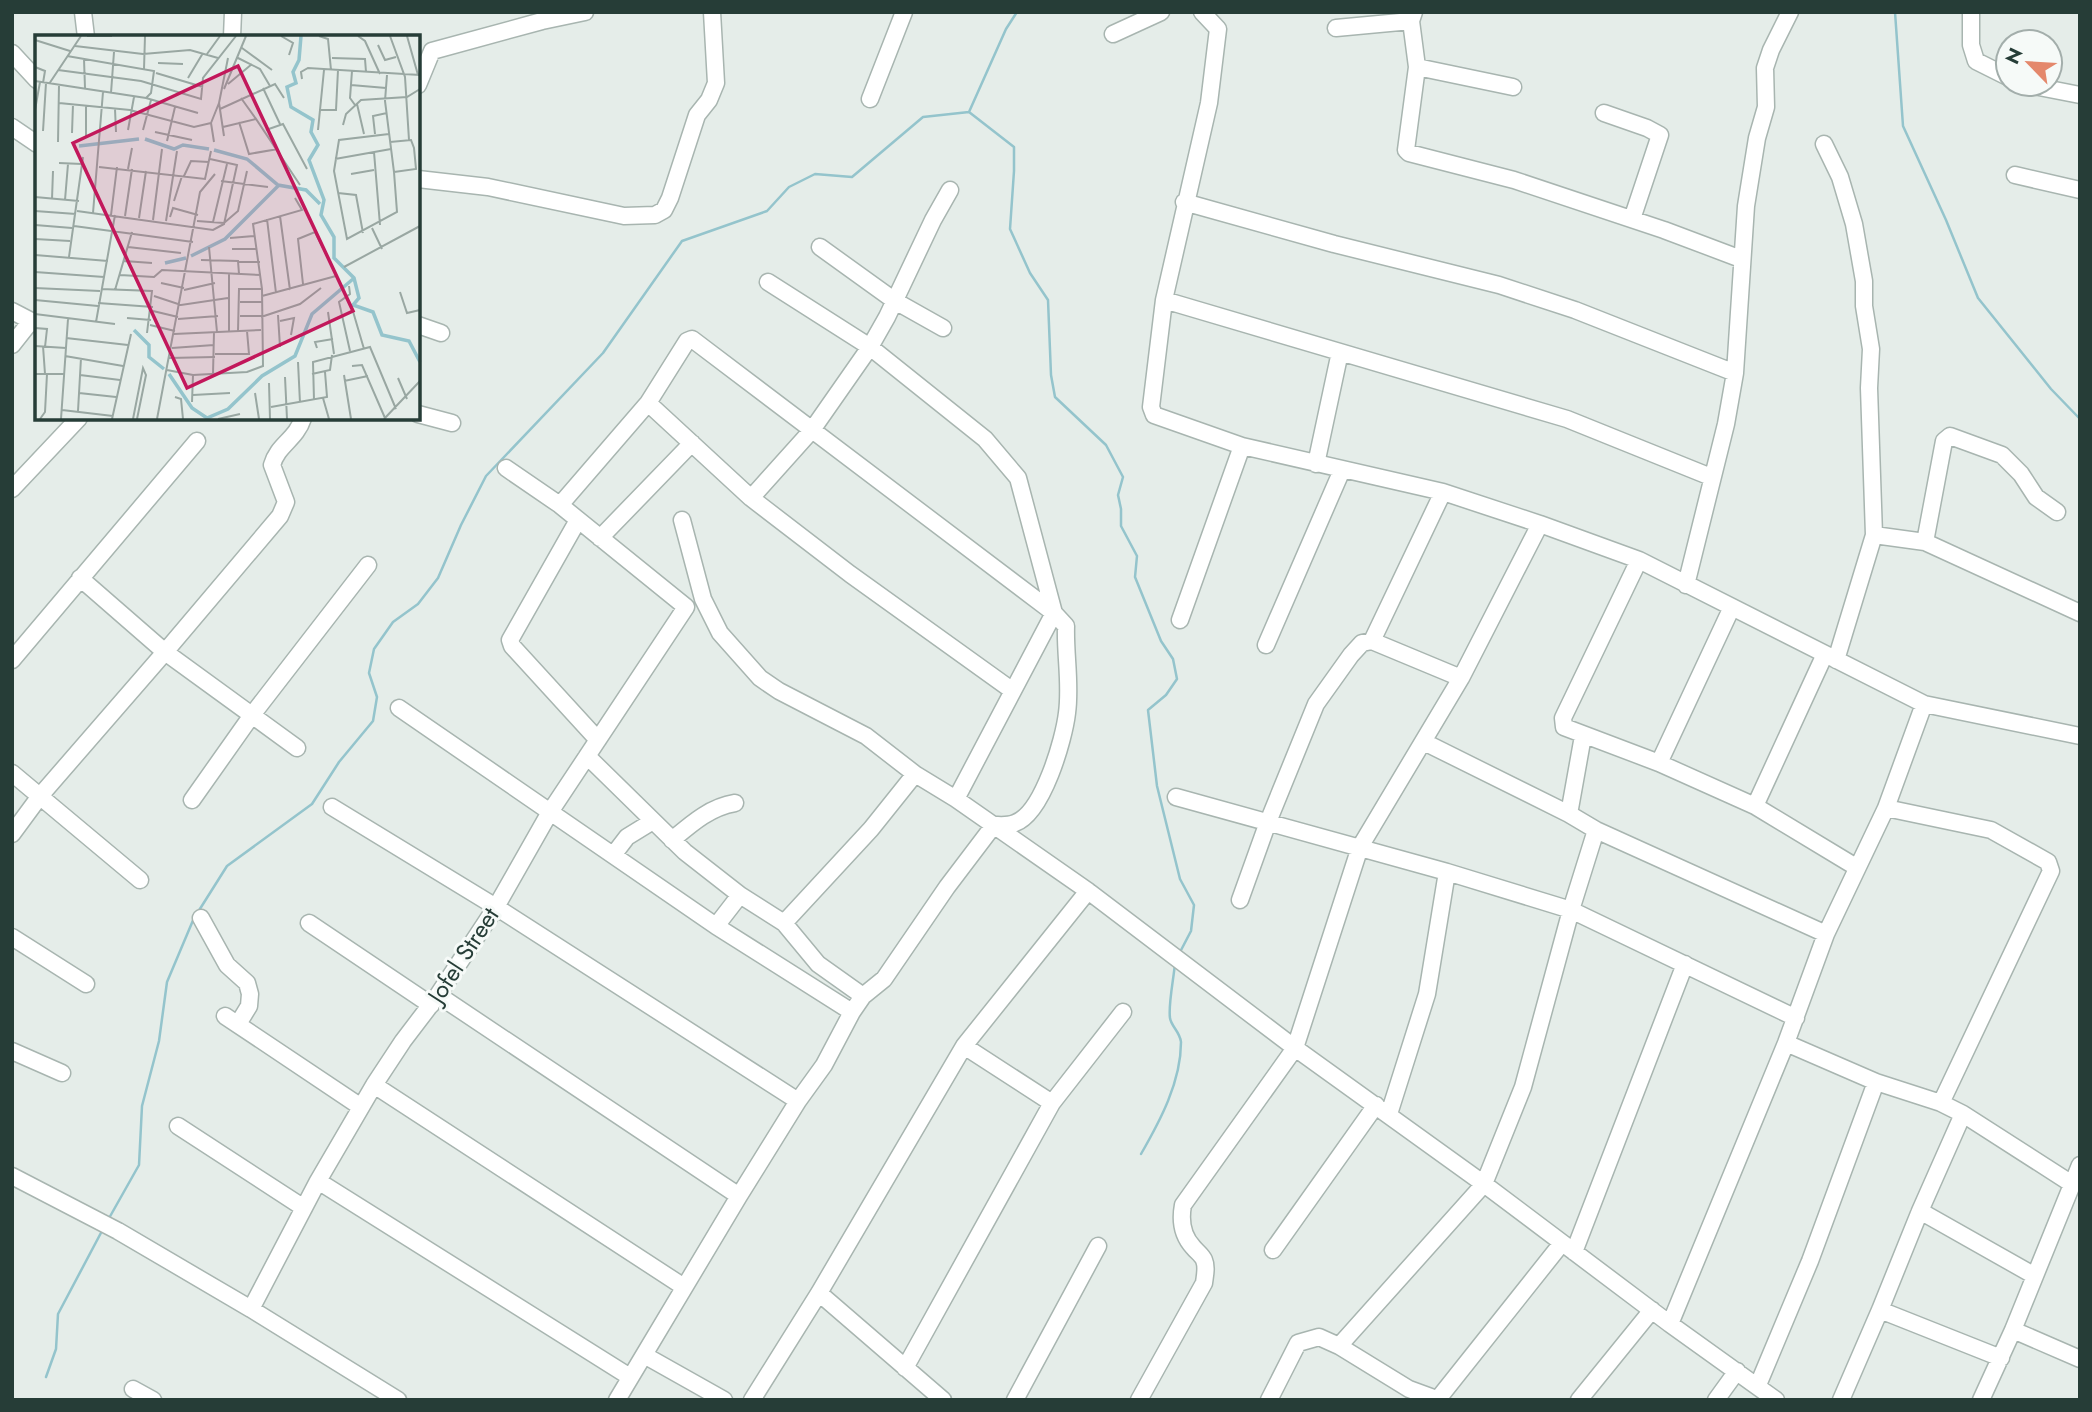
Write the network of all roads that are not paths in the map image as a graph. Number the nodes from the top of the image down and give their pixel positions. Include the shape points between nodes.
1 (83, 12) edge
2 (233, 12) edge
3 (585, 12) edge
4 (712, 12) edge
5 (904, 12) edge
6 (1161, 12) edge
7 (1202, 12) edge
8 (1790, 12) edge
9 (1971, 12) edge
10 (542, 17) edge
11 (1413, 17) edge
12 (1336, 28) dead end
13 (235, 34) edge
14 (1113, 34) dead end
15 (86, 35) edge
16 (425, 51) edge
17 (12, 53) edge
18 (1417, 67) junction
19 (1994, 70) edge
20 (420, 75) edge
21 (35, 78) edge
22 (1513, 86) dead end
23 (870, 99) dead end
24 (1604, 113) dead end
25 (12, 127) edge
26 (35, 143) edge
27 (1824, 144) dead end
28 (2015, 175) dead end
29 (420, 179) edge
30 (950, 190) dead end
31 (2080, 190) edge
32 (1184, 202) junction
33 (1632, 219) junction
34 (820, 247) dead end
35 (1741, 259) junction
36 (768, 282) dead end
37 (895, 300) junction
38 (1164, 300) junction
39 (12, 311) edge
40 (34, 322) edge
41 (420, 326) edge
42 (943, 328) dead end
43 (441, 333) dead end
44 (12, 345) edge
45 (870, 347) junction
46 (1340, 352) junction
47 (1735, 373) junction
48 (648, 403) junction
49 (420, 415) edge
50 (77, 420) edge
51 (302, 420) edge
52 (452, 423) dead end
53 (812, 430) junction
54 (197, 441) dead end
55 (692, 443) junction
56 (1242, 446) junction
57 (1316, 464) junction
58 (506, 468) dead end
59 (1342, 470) junction
60 (1712, 477) junction
61 (14, 484) edge
62 (1443, 492) junction
63 (751, 498) junction
64 (561, 505) junction
65 (2057, 512) dead end
66 (578, 520) junction
67 (681, 520) dead end
68 (1540, 524) junction
69 (1874, 535) junction
70 (600, 537) junction
71 (1925, 542) junction
72 (1639, 560) junction
73 (368, 565) dead end
74 (80, 578) junction
75 (1686, 585) junction
76 (1732, 607) junction
77 (1054, 613) junction
78 (2080, 613) edge
79 (1180, 620) dead end
80 (1372, 641) junction
81 (1266, 645) dead end
82 (165, 652) junction
83 (1830, 657) junction
84 (12, 660) edge
85 (1461, 678) junction
86 (1013, 691) junction
87 (1924, 704) junction
88 (399, 708) dead end
89 (252, 715) junction
90 (1583, 736) junction
91 (2080, 736) edge
92 (598, 740) junction
93 (1424, 742) junction
94 (297, 748) dead end
95 (587, 756) junction
96 (1659, 763) junction
97 (12, 773) edge
98 (915, 774) junction
99 (40, 796) junction
100 (1176, 797) dead end
101 (956, 799) junction
102 (192, 800) dead end
103 (735, 803) dead end
104 (1755, 806) junction
105 (332, 807) dead end
106 (1886, 808) junction
107 (550, 812) junction
108 (1569, 814) junction
109 (653, 821) junction
110 (1268, 822) junction
111 (994, 825) junction
112 (1596, 830) junction
113 (12, 834) edge
114 (672, 840) junction
115 (1360, 847) junction
116 (614, 854) junction
117 (1856, 867) junction
118 (1447, 872) junction
119 (140, 880) dead end
120 (1088, 891) junction
121 (740, 895) junction
122 (1240, 900) dead end
123 (496, 907) junction
124 (1571, 910) junction
125 (201, 918) dead end
126 (309, 923) dead end
127 (784, 923) junction
128 (716, 926) junction
129 (1826, 934) junction
130 (12, 937) edge
131 (1685, 964) junction
132 (86, 984) dead end
133 (863, 996) junction
134 (435, 1000) junction
135 (852, 1012) junction
136 (1123, 1012) dead end
137 (1796, 1018) junction
138 (1786, 1043) junction
139 (964, 1046) junction
140 (1295, 1048) junction
141 (12, 1051) edge
142 (62, 1073) dead end
143 (1877, 1082) junction
144 (374, 1085) junction
145 (798, 1101) junction
146 (1052, 1103) junction
147 (1941, 1103) junction
148 (361, 1107) junction
149 (1382, 1110) junction
150 (1964, 1114) junction
151 (178, 1126) dead end
152 (2080, 1165) edge
153 (12, 1176) edge
154 (318, 1181) junction
155 (1484, 1184) junction
156 (2072, 1184) junction
157 (739, 1196) junction
158 (304, 1208) junction
159 (1920, 1211) junction
160 (1098, 1246) dead end
161 (1568, 1248) junction
162 (1273, 1250) dead end
163 (2035, 1276) junction
164 (684, 1287) junction
165 (819, 1293) junction
166 (251, 1309) junction
167 (1880, 1310) junction
168 (1652, 1311) junction
169 (1670, 1324) junction
170 (2014, 1330) junction
171 (1339, 1346) junction
172 (644, 1355) junction
173 (2001, 1358) junction
174 (2080, 1359) edge
175 (905, 1368) junction
176 (1737, 1371) junction
177 (630, 1377) junction
178 (1758, 1385) junction
179 (133, 1389) dead end
180 (1406, 1394) edge
181 (1438, 1399) edge
182 (153, 1400) edge
183 (398, 1400) edge
184 (617, 1400) edge
185 (724, 1400) edge
186 (752, 1400) edge
187 (943, 1400) edge
188 (1014, 1400) edge
189 (1139, 1400) edge
190 (1269, 1400) edge
191 (1579, 1400) edge
192 (1716, 1400) edge
193 (1776, 1400) edge
194 (1840, 1400) edge
195 (1981, 1400) edge

1 - 15 street
2 - 13 street
3 - 10 street
4 - 29 street via 716,83 697,114 664,210 645,217 624,216 488,187
5 - 23 street
6 - 14 street
7 - 32 street via 1218,29 1209,103
8 - 35 street via 1765,68 1766,107 1757,138
9 - 19 street via 1976,61
10 - 16 street
11 - 12 street
11 - 18 street
16 - 20 street
17 - 21 street
18 - 22 street
18 - 33 street via 1409,153 1514,180
24 - 33 street via 1660,135
25 - 26 street
27 - 69 street via 1854,224 1864,281 1871,349
28 - 31 street
30 - 37 street
32 - 38 street
32 - 47 street via 1499,285
33 - 35 street
34 - 37 street
35 - 47 street
36 - 45 street
37 - 42 street
37 - 45 street
38 - 46 street
38 - 56 street via 1152,412
39 - 40 street
40 - 44 street
41 - 43 street
45 - 53 street
45 - 77 street via 985,439 1018,478
46 - 57 street
46 - 60 street via 1567,419
47 - 60 street
48 - 53 street via 687,341 692,340
48 - 55 street
48 - 64 street
49 - 52 street
50 - 61 street
51 - 82 street via 293,438 279,448 272,465 286,502 284,509
53 - 63 street
53 - 77 street
54 - 74 street
55 - 63 street
55 - 70 street
56 - 57 street
56 - 79 street
57 - 59 street
58 - 64 street
59 - 62 street
59 - 81 street
60 - 75 street
62 - 68 street
62 - 80 street
63 - 86 street
64 - 66 street
65 - 71 street via 2036,497 2002,454 1950,436 1944,441
66 - 70 street
66 - 92 street via 510,640
67 - 98 street via 703,599 720,633 742,660 779,691 866,736
68 - 72 street
68 - 85 street
69 - 71 street
69 - 83 street
70 - 92 street, Jofel Street via 686,607
71 - 78 street
72 - 75 street
72 - 90 street via 1563,718 1564,727
73 - 89 street
74 - 82 street
74 - 84 street
75 - 76 street
76 - 83 street
76 - 96 street
77 - 86 street
77 - 111 street via 1066,626 1068,712 1060,747 1034,807 1016,823
80 - 85 street
80 - 110 street via 1362,643 1351,655 1316,704
82 - 89 street
82 - 99 street
83 - 87 street
83 - 104 street
85 - 93 street
86 - 101 street
87 - 91 street
87 - 106 street
88 - 107 street
89 - 94 street
89 - 102 street
90 - 96 street
90 - 108 street
92 - 95 street, Jofel Street
93 - 108 street
93 - 115 street
95 - 107 street, Jofel Street
95 - 109 street
96 - 104 street
97 - 99 street
98 - 101 street
98 - 127 street
99 - 113 street
99 - 119 street
100 - 110 street
101 - 111 street
103 - 114 street via 719,806
104 - 117 street
105 - 123 street
106 - 117 street
106 - 147 street via 1991,830 2048,862 2051,872
107 - 116 street
107 - 123 street, Jofel Street
108 - 112 street
109 - 114 street
109 - 116 street via 627,837
110 - 115 street
110 - 122 street
111 - 120 street
111 - 133 street via 884,979
112 - 124 street
112 - 129 street
114 - 121 street
115 - 118 street
115 - 140 street
116 - 128 street
117 - 129 street
118 - 124 street
118 - 149 street via 1427,994
120 - 139 street
120 - 140 street
121 - 127 street
121 - 128 street
123 - 134 street, Jofel Street
123 - 145 street
124 - 131 street
124 - 155 street via 1523,1087
125 - 148 street via 227,965 247,983 248,1006 232,1020
126 - 134 street
127 - 133 street via 818,964
128 - 135 street
129 - 137 street
130 - 132 street
131 - 137 street
131 - 161 street
133 - 135 street
134 - 144 street, Jofel Street
134 - 157 street
135 - 145 street via 824,1065
136 - 146 street
137 - 138 street
138 - 143 street
138 - 169 street
139 - 146 street
139 - 165 street
140 - 149 street
140 - 189 street via 1183,1205 1183,1231 1204,1258 1204,1283
141 - 142 street
143 - 147 street
143 - 178 street
144 - 148 street, Jofel Street
144 - 164 street
145 - 157 street
146 - 175 street
147 - 150 street
148 - 154 street, Jofel Street
149 - 155 street
149 - 162 street
150 - 156 street
150 - 159 street
151 - 158 street
152 - 156 street
153 - 166 street
154 - 158 street, Jofel Street
154 - 177 street
155 - 161 street
155 - 171 street
156 - 163 street
157 - 164 street
158 - 166 street, Jofel Street
159 - 163 street
159 - 167 street
160 - 188 street
161 - 168 street
161 - 181 street
163 - 170 street
164 - 172 street
165 - 175 street
165 - 186 street
166 - 183 street
167 - 173 street
167 - 194 street
168 - 169 street
168 - 191 street
169 - 176 street
170 - 173 street
170 - 174 street
171 - 180 street
171 - 190 street via 1319,1337 1298,1343
172 - 177 street
172 - 185 street
173 - 195 street
175 - 187 street
176 - 178 street
176 - 192 street
177 - 184 street
178 - 193 street
179 - 182 street
180 - 181 street

